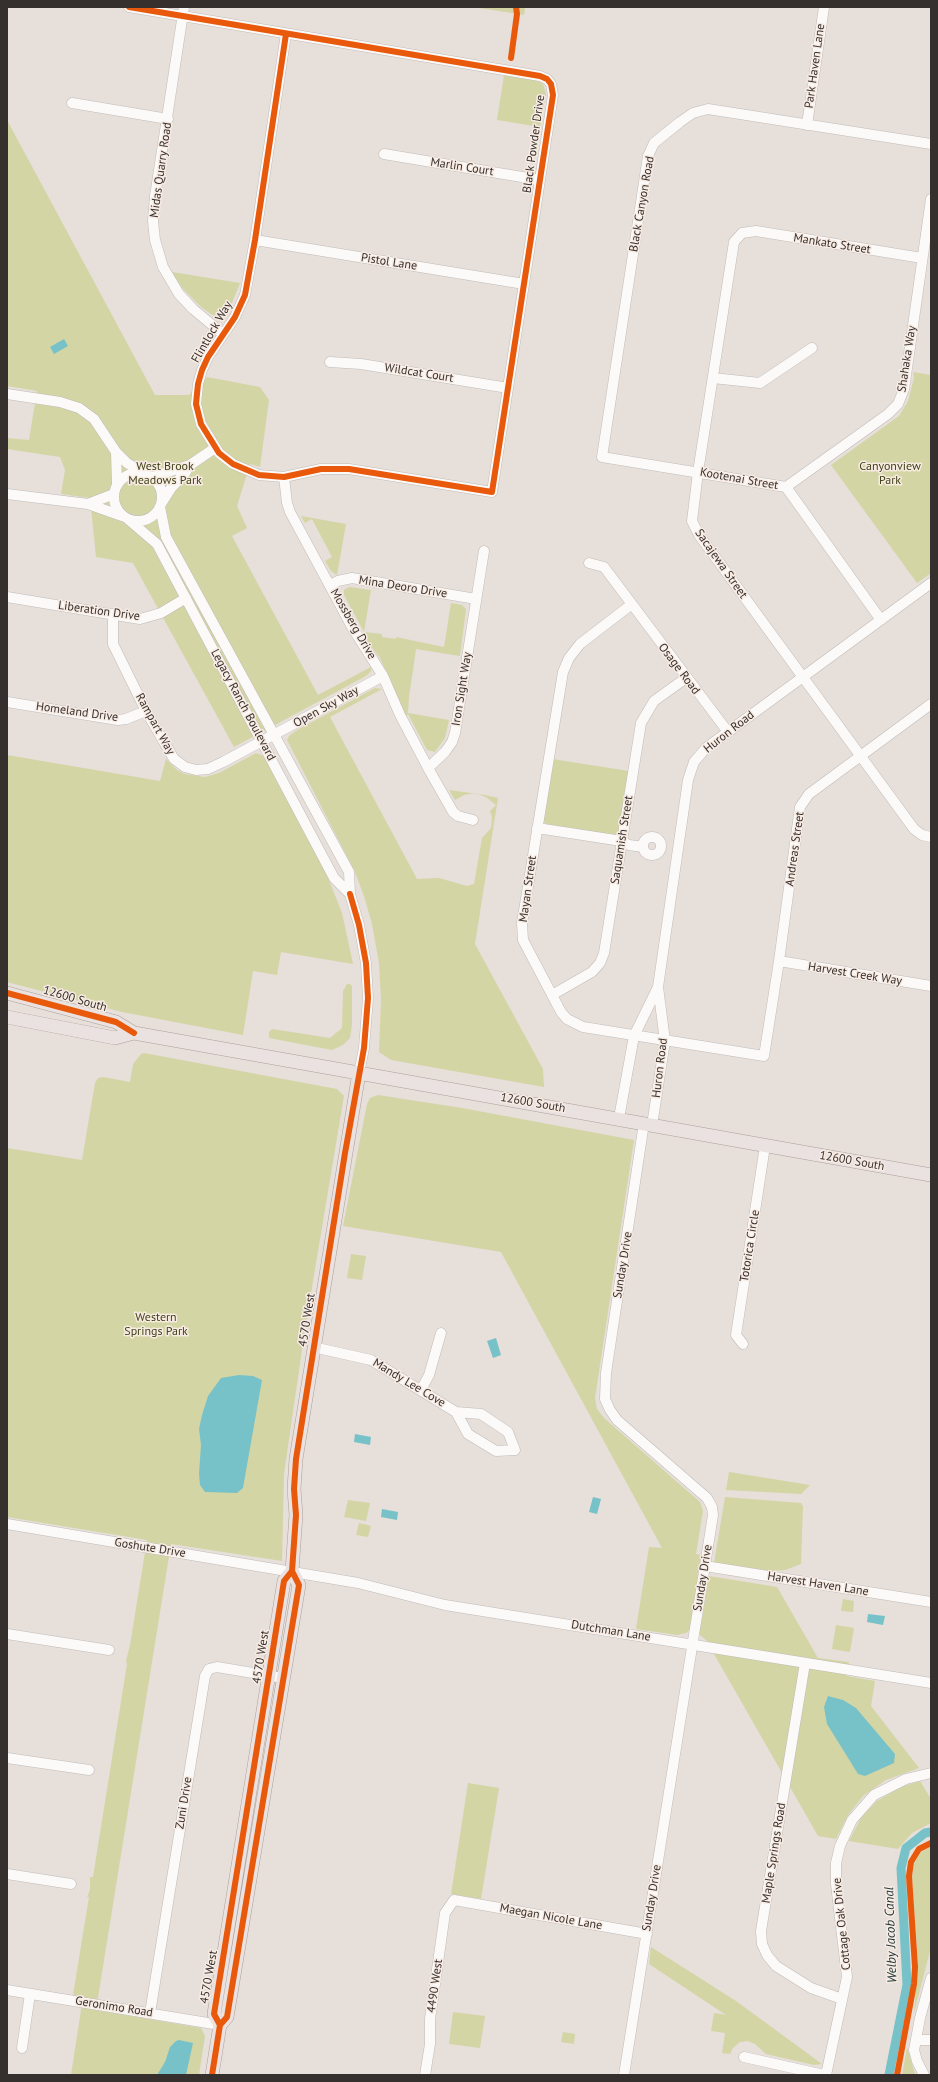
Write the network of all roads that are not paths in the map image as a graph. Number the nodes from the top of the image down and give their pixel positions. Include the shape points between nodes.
1 (129, 7) edge
2 (824, 7) edge
3 (183, 11) edge
4 (286, 34) junction
5 (72, 103) dead end
6 (168, 119) junction
7 (807, 125) junction
8 (931, 144) edge
9 (384, 154) dead end
10 (540, 180) junction
11 (931, 199) edge
12 (742, 233) joint
13 (255, 240) junction
14 (922, 258) junction
15 (524, 284) junction
16 (223, 334) junction
17 (812, 348) dead end
18 (330, 362) dead end
19 (714, 378) junction
20 (508, 388) junction
21 (7, 394) edge
22 (214, 448) junction
23 (116, 452) junction
24 (602, 457) joint
25 (190, 465) junction
26 (698, 472) junction
27 (147, 475) junction
28 (284, 477) junction
29 (786, 487) junction
30 (115, 489) junction
31 (492, 492) joint
32 (7, 494) edge
33 (88, 504) junction
34 (160, 505) junction
35 (127, 518) junction
36 (484, 551) dead end
37 (589, 563) dead end
38 (931, 583) edge
39 (330, 585) junction
40 (7, 597) edge
41 (186, 598) junction
42 (476, 599) junction
43 (632, 604) junction
44 (113, 614) junction
45 (881, 620) junction
46 (383, 676) junction
47 (802, 677) junction
48 (686, 678) junction
49 (7, 702) edge
50 (931, 704) edge
51 (146, 711) junction
52 (728, 732) junction
53 (269, 739) junction
54 (860, 755) junction
55 (428, 768) junction
56 (473, 820) dead end
57 (537, 828) junction
58 (931, 837) edge
59 (622, 841) junction
60 (678, 850) junction
61 (350, 894) junction
62 (780, 961) junction
63 (931, 986) edge
64 (658, 987) junction
65 (7, 993) edge
66 (552, 995) junction
67 (7, 1017) edge
68 (134, 1033) junction
69 (634, 1036) junction
70 (665, 1041) junction
71 (764, 1056) joint
72 (360, 1073) junction
73 (619, 1118) junction
74 (648, 1124) junction
75 (766, 1146) junction
76 (931, 1175) edge
77 (441, 1334) dead end
78 (743, 1344) dead end
79 (314, 1347) junction
80 (421, 1390) junction
81 (456, 1412) junction
82 (7, 1524) edge
83 (705, 1566) junction
84 (292, 1571) junction
85 (931, 1602) edge
86 (7, 1634) edge
87 (692, 1644) junction
88 (109, 1650) dead end
89 (805, 1663) junction
90 (268, 1676) junction
91 (283, 1678) junction
92 (931, 1683) edge
93 (7, 1758) edge
94 (89, 1770) dead end
95 (931, 1773) edge
96 (7, 1874) edge
97 (71, 1884) dead end
98 (454, 1900) joint
99 (647, 1934) junction
100 (931, 1978) edge
101 (7, 1990) edge
102 (30, 1994) junction
103 (842, 1999) junction
104 (150, 2013) junction
105 (220, 2025) junction
106 (916, 2040) junction
107 (931, 2040) edge
108 (22, 2048) dead end
109 (744, 2057) dead end
110 (212, 2075) edge
111 (425, 2075) edge
112 (624, 2075) edge
113 (825, 2075) edge
114 (924, 2075) edge

1 - 3 street, Black Powder Drive
2 - 7 street, Park Haven Lane
3 - 4 street, Black Powder Drive
3 - 6 street, Midas Quarry Road
4 - 10 street, Black Powder Drive via 547,79 553,95
4 - 13 street, Flintlock Way
5 - 6 street
6 - 16 street, Midas Quarry Road via 154,209 157,249 167,276 179,294
7 - 8 street, Black Canyon Road
7 - 24 street, Black Canyon Road via 708,110 693,113 654,144 648,156
9 - 10 street, Marlin Court
10 - 15 street, Black Powder Drive
11 - 14 street, Shahaka Way
12 - 14 street, Mankato Street via 756,231
12 - 19 street, Sacajewa Street via 734,242
13 - 15 street, Pistol Lane
13 - 16 street, Flintlock Way via 245,295 235,317
14 - 29 street, Shahaka Way via 904,389 898,404 888,414
15 - 20 street, Black Powder Drive
16 - 22 street, Flintlock Way via 202,370 196,404 201,424
17 - 19 street via 760,383
18 - 20 street, Wildcat Court via 361,364
19 - 26 street, Sacajewa Street
20 - 31 street, Black Powder Drive
21 - 23 street via 60,402 79,408 94,419
22 - 25 street
22 - 28 street, Flintlock Way via 246,471
23 - 27 street
23 - 30 street
24 - 26 street, Kootenai Street
25 - 27 street
25 - 34 street
26 - 29 street, Kootenai Street
26 - 47 street, Sacajewa Street via 692,521 695,528
27 - 30 street via 128,475
27 - 34 street via 161,489
28 - 31 street, Flintlock Way via 321,469 349,469
28 - 39 street, Mossberg Drive via 290,512
29 - 45 street, Kootenai Street
30 - 33 street
30 - 35 street via 116,507
32 - 33 street
33 - 35 street
34 - 35 street via 150,518 136,521
34 - 53 street, Legacy Ranch Boulevard via 166,537
35 - 41 street, Legacy Ranch Boulevard via 156,544
36 - 42 street, Iron Sight Way
37 - 43 street, Osage Road via 604,567
38 - 45 street, Huron Road
39 - 42 street, Mina Deoro Drive via 346,579 359,579
39 - 46 street, Mossberg Drive via 352,627
40 - 44 street, Liberation Drive
41 - 44 street, Liberation Drive via 153,616 140,619
41 - 53 street, Legacy Ranch Boulevard
42 - 55 street, Iron Sight Way via 455,733 445,752
43 - 48 street, Osage Road
43 - 57 street, Mayan Street via 580,644 569,658 563,672
44 - 51 street, Rampart Way via 113,644
45 - 47 street, Huron Road
46 - 53 street, Open Sky Way
46 - 55 street, Mossberg Drive
47 - 52 street, Huron Road
47 - 54 street, Sacajewa Street
48 - 52 street, Osage Road
48 - 59 street, Saquamish Street via 654,701 641,723
49 - 51 street, Homeland Drive via 118,720
50 - 54 street, Andreas Street
51 - 53 street, Rampart Way via 174,759 185,767 196,770 208,769
52 - 60 street, Huron Road via 706,748 694,762 688,780
53 - 61 street, Legacy Ranch Boulevard via 334,878
53 - 61 street, Legacy Ranch Boulevard via 349,872
54 - 58 street, Sacajewa Street via 914,828 922,835
54 - 62 street, Andreas Street via 809,794 800,807
55 - 56 street, Mossberg Drive via 453,812
57 - 59 street
57 - 66 street, Mayan Street via 522,923 523,940
59 - 60 street via 629,839 643,844 646,852 652,855 661,848
59 - 66 street, Saquamish Street via 600,963 592,972
60 - 64 street, Huron Road
61 - 72 street, Legacy Ranch Boulevard via 366,963 368,998
62 - 63 street, Harvest Creek Way
62 - 71 street, Andreas Street
64 - 69 street, Huron Road
64 - 70 street, Huron Road
65 - 68 main road, 12600 South via 116,1022
66 - 69 street, Mayan Street via 561,1012 575,1024
67 - 68 main road, 12600 South via 115,1038
68 - 72 main road, 12600 South
69 - 70 street, Mayan Street
69 - 73 street, Huron Road
70 - 71 street, Mayan Street
70 - 74 street, Huron Road
72 - 73 main road, 12600 South
72 - 79 main road, 4570 West
73 - 74 main road, 12600 South
74 - 75 main road, 12600 South
74 - 83 street, Sunday Drive via 606,1373 606,1398 617,1420 710,1502 712,1523
75 - 76 main road, 12600 South
75 - 78 street, Totorica Circle via 736,1335
77 - 80 street via 429,1375
79 - 80 street, Mandy Lee Cove via 371,1360
79 - 84 main road, 4570 West via 296,1458
80 - 81 street, Mandy Lee Cove
81 - 81 street, Mandy Lee Cove via 468,1434 496,1451 515,1450 508,1432 481,1414
82 - 84 street, Goshute Drive
83 - 85 street, Harvest Haven Lane
83 - 87 street, Sunday Drive
84 - 87 street, Dutchman Lane via 358,1583 445,1605
84 - 90 main road, 4570 West via 284,1581
84 - 91 main road, 4570 West via 299,1585
86 - 88 street
87 - 89 street, Dutchman Lane
87 - 99 street, Sunday Drive
89 - 92 street, Dutchman Lane
89 - 103 street, Maple Springs Road via 762,1944 776,1966 811,1988
90 - 91 street, Zuni Drive
90 - 104 street, Zuni Drive via 217,1667 209,1669 205,1676
90 - 105 main road, 4570 West via 214,2014
91 - 105 main road, 4570 West via 227,2017
93 - 94 street
95 - 103 street, Cottage Oak Drive via 906,1779 874,1795 852,1820 844,1836 836,1863 836,1884 847,1977
96 - 97 street
98 - 99 street, Maegan Nicole Lane
98 - 111 street, 4490 West via 445,1913
99 - 112 street, Sunday Drive
100 - 106 street
101 - 102 street, Geronimo Road
102 - 104 street, Geronimo Road
102 - 108 street
103 - 113 street, Cottage Oak Drive
104 - 105 street, Geronimo Road
105 - 110 main road
106 - 107 street
106 - 114 street via 915,2056
109 - 113 street

